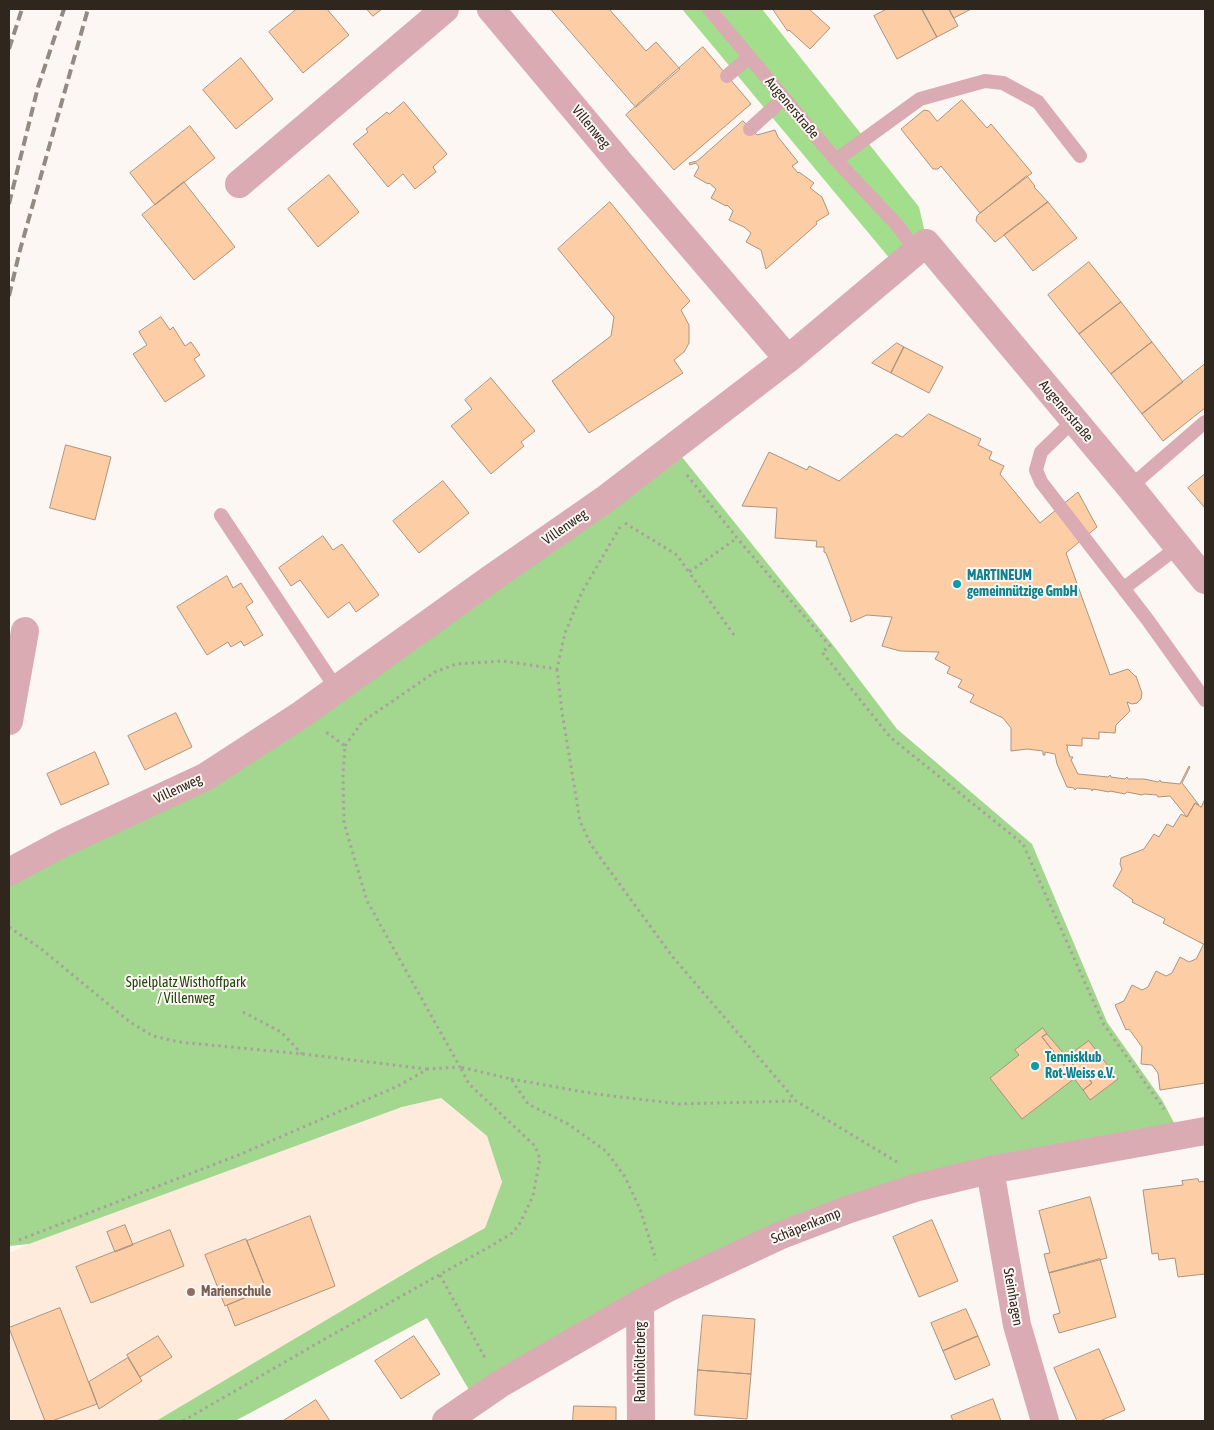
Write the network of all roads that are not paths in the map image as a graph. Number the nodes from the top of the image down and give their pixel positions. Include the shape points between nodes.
1 (445, 9) edge
2 (491, 9) edge
3 (708, 9) edge
4 (749, 57) junction
5 (727, 76) dead end
6 (784, 98) junction
7 (750, 129) dead end
8 (1080, 156) dead end
9 (836, 160) junction
10 (239, 184) dead end
11 (921, 247) junction
12 (788, 359) junction
13 (1073, 420) junction
14 (1205, 422) edge
15 (1130, 487) junction
16 (221, 515) dead end
17 (1178, 547) junction
18 (1205, 580) edge
19 (1124, 588) junction
20 (25, 632) dead end
21 (336, 688) junction
22 (1205, 700) edge
23 (9, 721) edge
24 (9, 872) edge
25 (1193, 1133) edge
26 (990, 1170) junction
27 (640, 1303) junction
28 (446, 1421) edge
29 (641, 1421) edge
30 (1045, 1421) edge

1 - 10 street
2 - 12 street, Villenweg
3 - 4 lane, Augenerstraße
4 - 5 lane
4 - 6 lane, Augenerstraße
6 - 7 lane
6 - 9 lane, Augenerstraße
8 - 9 lane via 1038,102 1003,83 985,81 920,98
9 - 11 lane, Augenerstraße
11 - 12 street, Villenweg
11 - 13 street, Augenerstraße
12 - 21 street, Villenweg via 604,500
13 - 15 street, Augenerstraße
13 - 19 lane via 1041,452 1036,470 1041,482
14 - 15 lane
15 - 17 street, Augenerstraße
16 - 21 lane
17 - 18 street, Augenerstraße
17 - 19 lane
19 - 22 lane
20 - 23 street
21 - 24 street, Villenweg via 205,777 63,842
25 - 26 street, Schäpenkamp
26 - 27 street, Schäpenkamp via 915,1188 847,1210 779,1236
26 - 30 street, Steinhagen via 1017,1326
27 - 28 street, Schäpenkamp via 500,1384
27 - 29 street, Rauhhölterberg

